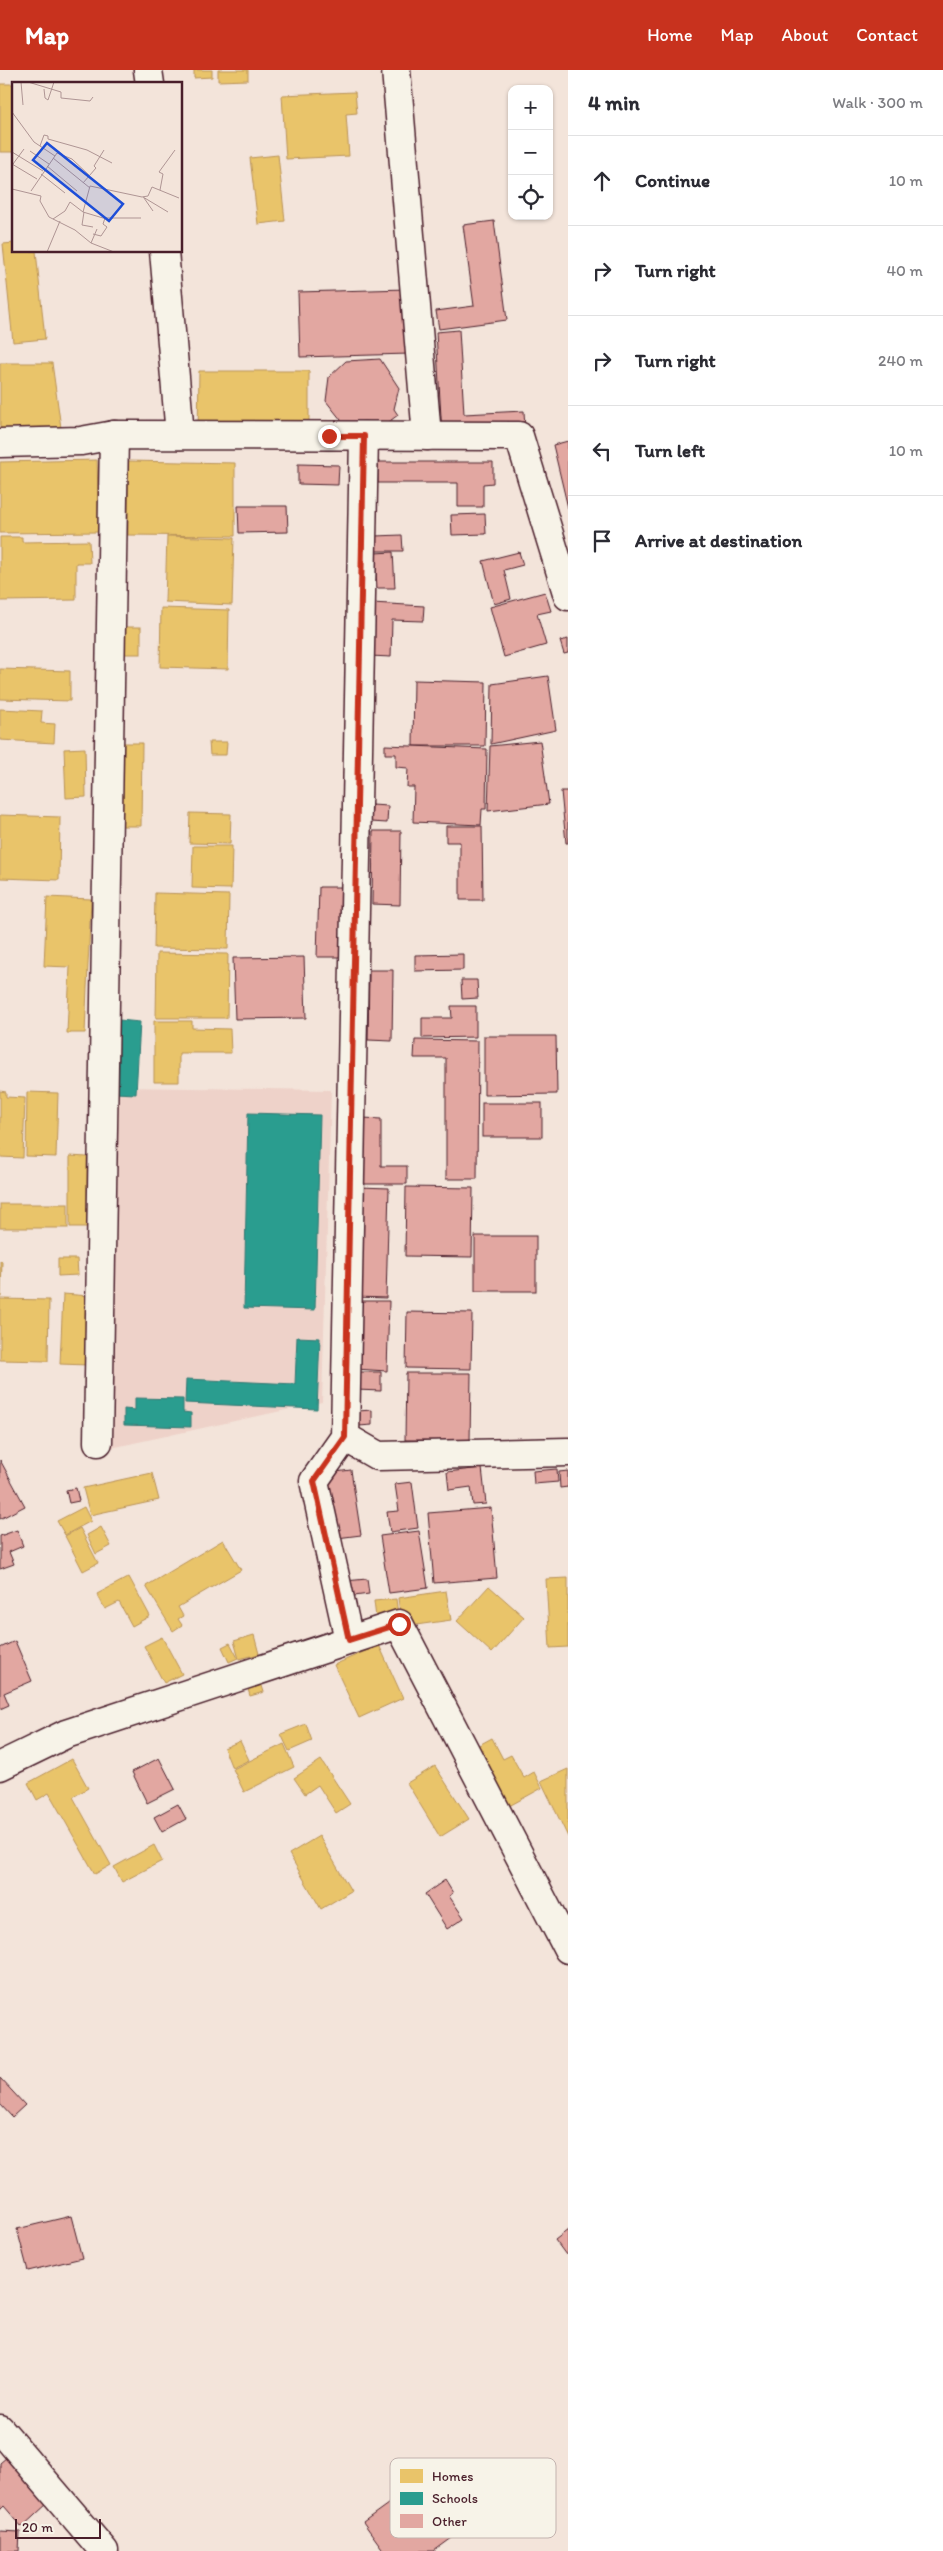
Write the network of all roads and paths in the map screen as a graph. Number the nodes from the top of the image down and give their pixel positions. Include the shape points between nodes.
1 (396, 70) edge
2 (164, 252) edge
3 (114, 435) junction
4 (180, 436) junction
5 (364, 436) junction
6 (427, 436) junction
7 (0, 443) edge
8 (568, 596) edge
9 (345, 1437) junction
10 (98, 1442) dead end
11 (568, 1452) edge
12 (349, 1640) junction
13 (0, 1766) edge
14 (568, 1949) edge
15 (0, 2429) edge
16 (104, 2551) edge

1 - 6 street
2 - 4 street
3 - 4 street
3 - 7 street via 81,441
3 - 10 street
4 - 5 street
5 - 6 street
5 - 9 street
6 - 8 street via 519,436
9 - 11 street via 378,1456
9 - 12 street via 314,1481
12 - 13 street via 66,1734
12 - 14 street via 399,1624
15 - 16 street

